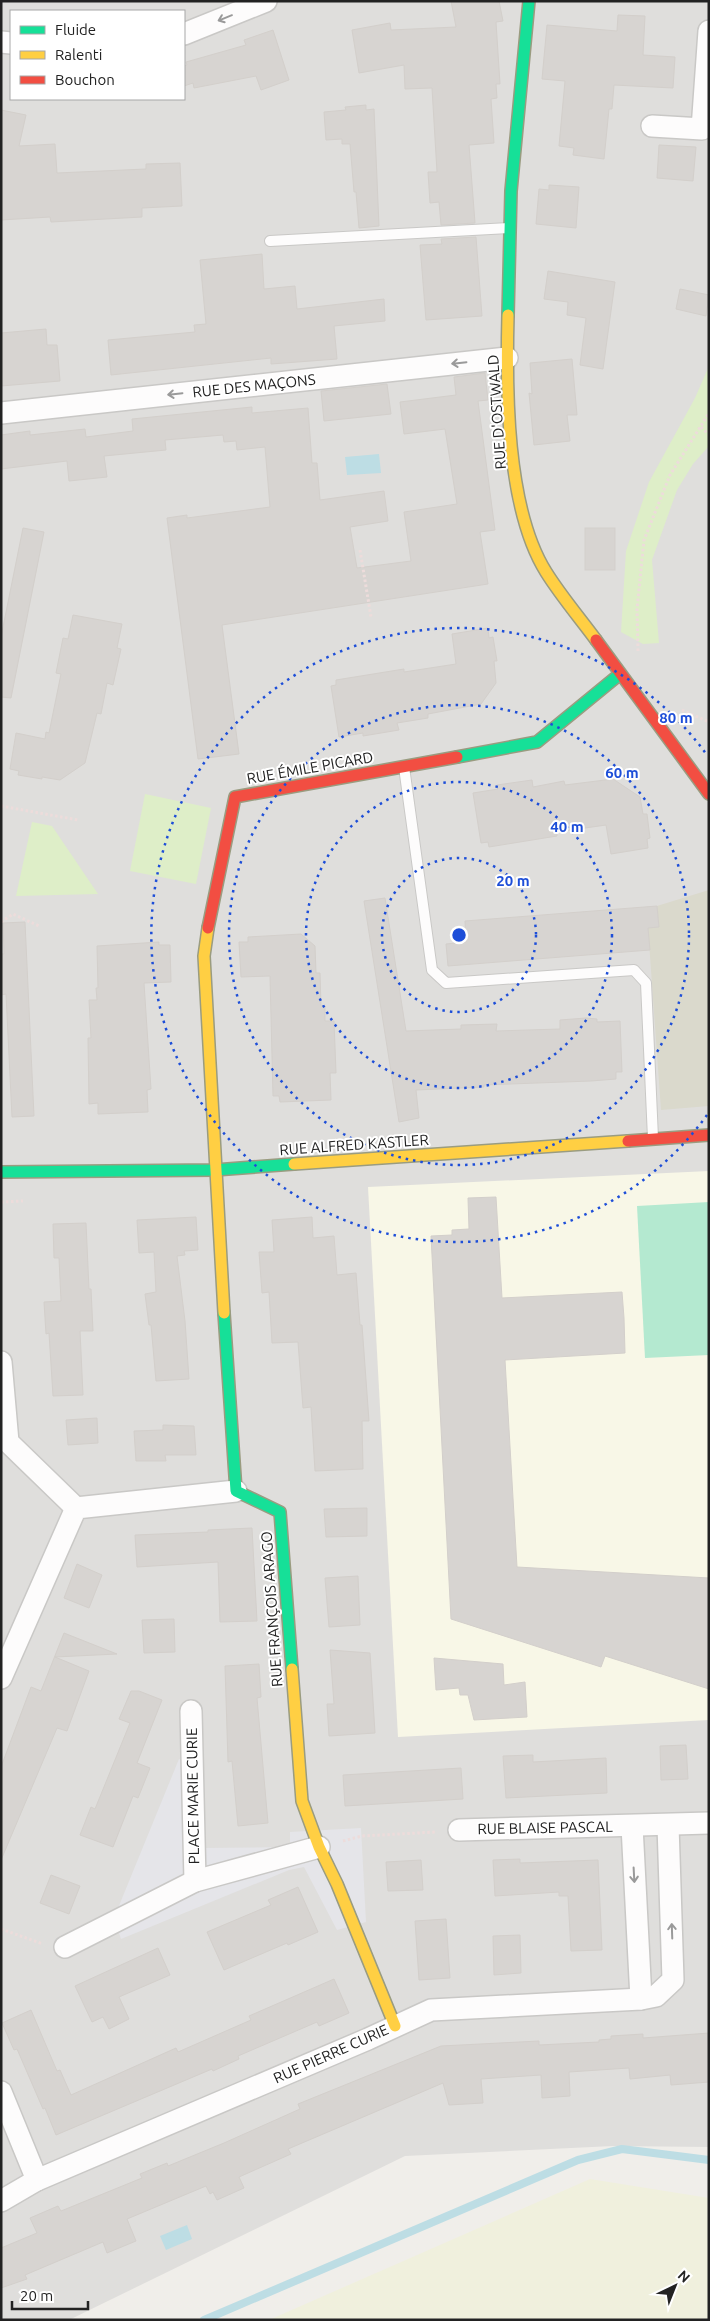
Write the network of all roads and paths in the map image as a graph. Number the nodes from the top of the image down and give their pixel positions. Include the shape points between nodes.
1 (266, 1) edge
2 (529, 1) edge
3 (709, 31) edge
4 (185, 34) edge
5 (652, 126) dead end
6 (510, 228) junction
7 (270, 241) dead end
8 (507, 358) junction
9 (709, 412) edge
10 (1, 413) edge
11 (701, 427) junction
12 (709, 435) edge
13 (360, 550) dead end
14 (371, 617) dead end
15 (638, 654) dead end
16 (620, 674) junction
17 (404, 766) junction
18 (709, 794) edge
19 (1, 806) edge
20 (78, 820) dead end
21 (1, 922) edge
22 (39, 926) dead end
23 (709, 1135) edge
24 (653, 1139) junction
25 (215, 1170) junction
26 (1, 1172) edge
27 (1, 1362) edge
28 (236, 1491) junction
29 (76, 1508) junction
30 (1, 1678) edge
31 (191, 1711) dead end
32 (709, 1823) edge
33 (668, 1825) junction
34 (632, 1826) junction
35 (459, 1830) joint
36 (319, 1847) junction
37 (195, 1881) junction
38 (1, 1929) edge
39 (65, 1947) joint
40 (641, 1999) junction
41 (395, 2026) junction
42 (1, 2092) edge
43 (36, 2180) junction
44 (1, 2201) edge

1 -> 4 street
2 - 6 street, RUE D'OSTWALD via 510,191
3 - 5 street via 702,129
6 - 7 lane
6 - 8 street, RUE D'OSTWALD
8 -> 10 street, RUE DES MAÇONS
8 - 16 street, RUE D'OSTWALD via 511,449 524,522 545,571
9 - 11 path
11 - 12 path
11 - 15 path via 670,474 644,540 637,609
13 - 14 path
16 - 17 street, RUE ÉMILE PICARD via 536,742
16 - 18 street, RUE D'OSTWALD
17 - 24 lane via 432,970 446,983 634,970 646,983
17 - 25 street, RUE ÉMILE PICARD via 235,797 204,956
19 - 20 path
21 - 22 path via 13,914
23 - 24 street, RUE ALFRED KASTLER
24 - 25 street, RUE ALFRED KASTLER
25 - 26 street, RUE ALFRED KASTLER
25 - 28 street
27 - 29 street via 8,1442
28 - 29 street
28 - 36 street, RUE FRANÇOIS ARAGO via 280,1512 302,1801
29 - 30 street
31 - 37 street, PLACE MARIE CURIE
32 - 33 street
33 - 34 street
40 -> 33 street, RUE PIERRE CURIE via 656,1996 674,1980
34 - 35 street, RUE BLAISE PASCAL
34 -> 40 street
35 - 36 path via 362,1836
36 - 37 street, PLACE MARIE CURIE
36 - 41 street, RUE FRANÇOIS ARAGO
37 - 39 street, PLACE MARIE CURIE
38 - 39 path via 58,1949
40 - 41 street, RUE PIERRE CURIE via 431,2010
41 - 43 street, RUE PIERRE CURIE
42 - 43 street
43 - 44 street, RUE PIERRE CURIE

